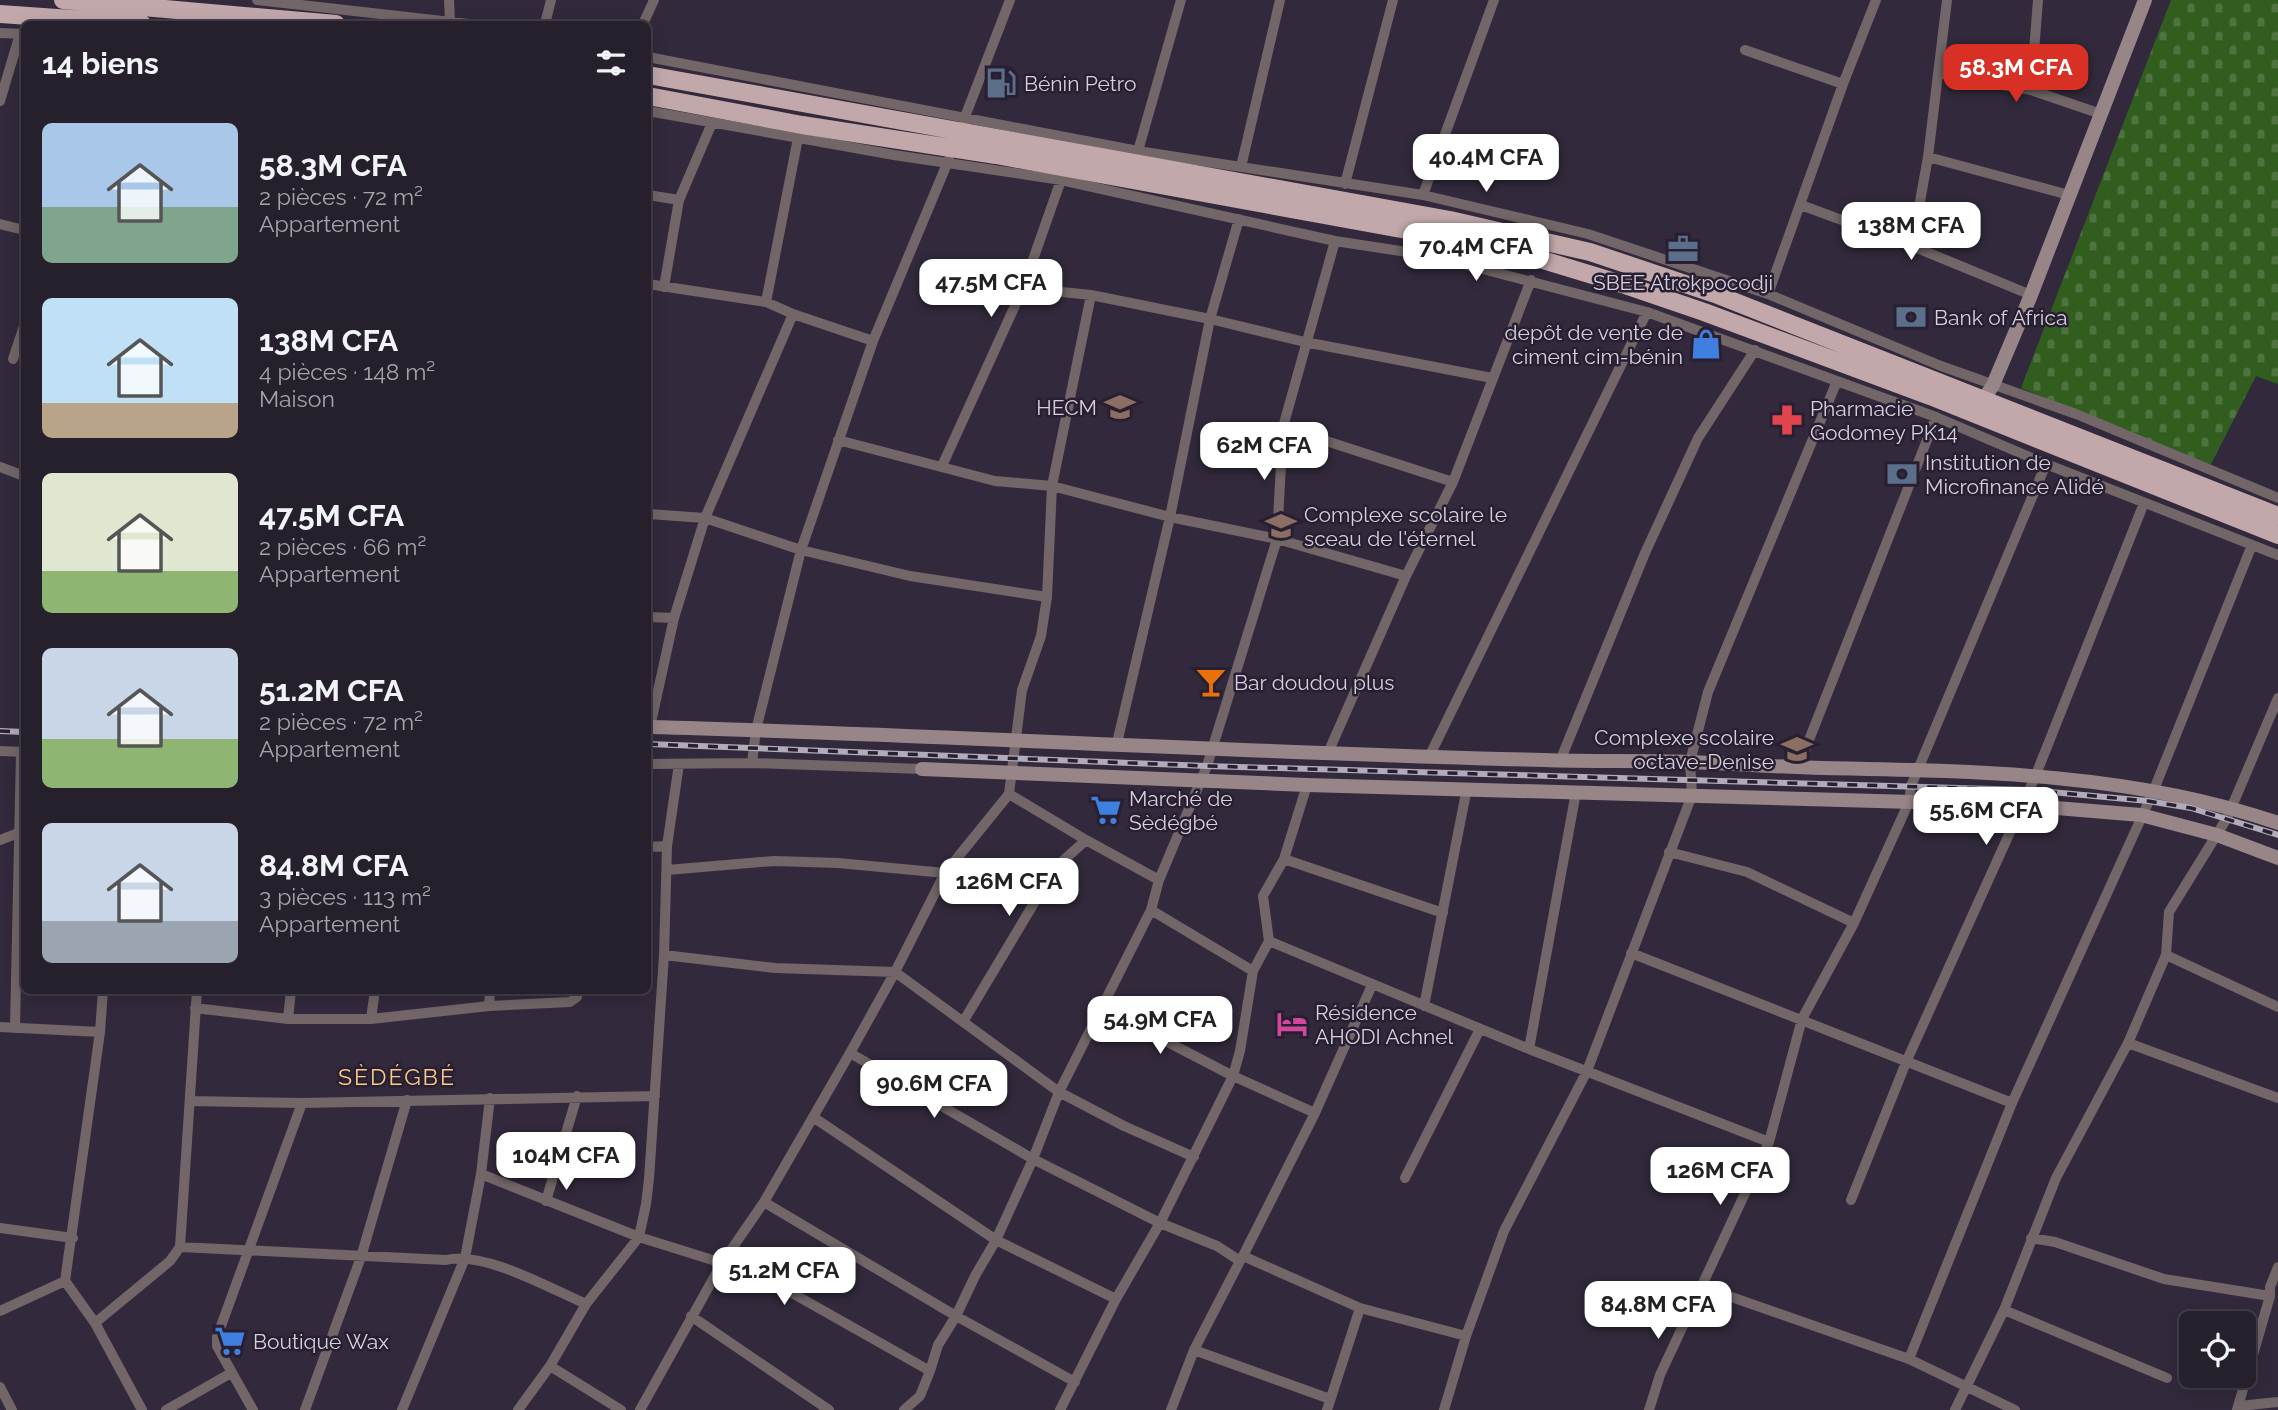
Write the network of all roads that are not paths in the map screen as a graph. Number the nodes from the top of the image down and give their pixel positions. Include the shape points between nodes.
1 (63, 0) edge
2 (257, 0) edge
3 (449, 0) edge
4 (551, 0) edge
5 (654, 0) edge
6 (1010, 0) edge
7 (1181, 0) edge
8 (1280, 0) edge
9 (1393, 0) edge
10 (1494, 0) edge
11 (1876, 0) edge
12 (1947, 0) edge
13 (2038, 0) edge
14 (2145, 0) edge
15 (332, 11) edge
16 (0, 14) edge
17 (99, 21) edge
18 (439, 21) edge
19 (450, 21) edge
20 (546, 21) edge
21 (644, 21) edge
22 (0, 33) edge
23 (21, 34) edge
24 (21, 37) edge
25 (1745, 50) dead end
26 (651, 58) edge
27 (1938, 73) junction
28 (651, 76) edge
29 (1843, 84) junction
30 (2031, 90) junction
31 (651, 97) edge
32 (0, 101) edge
33 (651, 112) edge
34 (2101, 114) junction
35 (712, 123) junction
36 (798, 138) junction
37 (956, 140) junction
38 (1138, 150) junction
39 (1928, 157) junction
40 (1241, 167) junction
41 (1061, 180) junction
42 (1345, 184) junction
43 (651, 195) edge
44 (1423, 195) junction
45 (2069, 195) junction
46 (679, 200) junction
47 (1801, 205) junction
48 (1239, 219) junction
49 (0, 223) edge
50 (21, 229) edge
51 (1335, 240) junction
52 (1912, 246) junction
53 (1531, 281) junction
54 (651, 285) edge
55 (664, 287) junction
56 (1023, 288) junction
57 (1768, 294) junction
58 (1091, 295) junction
59 (2031, 295) junction
60 (766, 302) junction
61 (1647, 312) junction
62 (793, 314) junction
63 (1210, 319) junction
64 (21, 335) edge
65 (873, 341) junction
66 (1305, 342) junction
67 (1755, 350) junction
68 (13, 359) dead end
69 (1492, 378) junction
70 (1837, 381) junction
71 (1988, 392) junction
72 (1936, 417) junction
73 (1283, 427) junction
74 (838, 440) junction
75 (2046, 464) junction
76 (942, 466) junction
77 (0, 467) edge
78 (21, 475) edge
79 (1453, 482) junction
80 (1052, 486) junction
81 (2278, 498) edge
82 (2144, 503) junction
83 (651, 514) edge
84 (2278, 516) edge
85 (1170, 517) junction
86 (705, 518) junction
87 (2278, 535) edge
88 (1277, 539) junction
89 (2252, 545) junction
90 (801, 550) junction
91 (2278, 555) edge
92 (1406, 576) junction
93 (1048, 597) junction
94 (651, 617) edge
95 (674, 618) junction
96 (2278, 698) edge
97 (651, 722) edge
98 (651, 727) edge
99 (756, 730) junction
100 (1016, 740) junction
101 (1117, 743) junction
102 (1211, 748) junction
103 (0, 751) edge
104 (21, 752) edge
105 (1326, 755) junction
106 (1429, 758) junction
107 (1560, 761) junction
108 (1690, 762) junction
109 (752, 763) junction
110 (651, 764) edge
111 (679, 764) junction
112 (1798, 768) junction
113 (922, 769) joint
114 (1918, 770) junction
115 (1011, 773) junction
116 (2035, 777) junction
117 (1201, 780) junction
118 (1307, 785) junction
119 (1467, 788) junction
120 (21, 792) edge
121 (1576, 792) junction
122 (2153, 792) junction
123 (1009, 794) junction
124 (1692, 795) junction
125 (1909, 802) junction
126 (2021, 805) junction
127 (2231, 807) junction
128 (2141, 815) junction
129 (2278, 823) edge
130 (19, 832) junction
131 (2217, 835) junction
132 (0, 840) edge
133 (1086, 840) junction
134 (667, 846) junction
135 (651, 847) edge
136 (1670, 852) junction
137 (2278, 858) edge
138 (1284, 859) junction
139 (667, 870) junction
140 (945, 873) junction
141 (1159, 880) junction
142 (1151, 910) junction
143 (1443, 913) junction
144 (1854, 923) junction
145 (1269, 941) junction
146 (1631, 953) junction
147 (664, 955) junction
148 (2166, 955) junction
149 (1253, 971) junction
150 (895, 972) junction
151 (1372, 985) junction
152 (103, 994) edge
153 (197, 994) edge
154 (291, 994) edge
155 (374, 994) edge
156 (490, 994) edge
157 (577, 994) edge
158 (489, 1006) junction
159 (1424, 1006) junction
160 (1102, 1007) junction
161 (2278, 1007) edge
162 (195, 1008) junction
163 (371, 1018) junction
164 (288, 1019) junction
165 (1802, 1019) junction
166 (963, 1022) junction
167 (0, 1027) edge
168 (15, 1028) junction
169 (1480, 1029) junction
170 (100, 1032) junction
171 (2128, 1043) junction
172 (1529, 1049) junction
173 (850, 1054) junction
174 (1907, 1060) junction
175 (1587, 1071) junction
176 (1233, 1076) junction
177 (1059, 1092) junction
178 (577, 1096) junction
179 (655, 1096) junction
180 (490, 1098) junction
181 (2278, 1098) edge
182 (407, 1100) junction
183 (190, 1101) junction
184 (302, 1103) junction
185 (2012, 1103) junction
186 (1315, 1113) junction
187 (813, 1117) junction
188 (1769, 1142) junction
189 (1194, 1157) junction
190 (1033, 1159) junction
191 (481, 1174) junction
192 (1405, 1178) dead end
193 (1851, 1200) dead end
194 (545, 1201) junction
195 (764, 1202) junction
196 (1160, 1223) junction
197 (0, 1228) edge
198 (639, 1237) junction
199 (73, 1238) junction
200 (2031, 1238) junction
201 (996, 1240) junction
202 (180, 1247) junction
203 (249, 1252) junction
204 (361, 1257) junction
205 (466, 1258) junction
206 (1242, 1259) junction
207 (722, 1263) junction
208 (2278, 1267) edge
209 (65, 1281) junction
210 (1700, 1286) junction
211 (2273, 1290) edge
212 (1116, 1299) junction
213 (586, 1304) junction
214 (1360, 1308) junction
215 (2004, 1310) junction
216 (0, 1311) edge
217 (691, 1316) junction
218 (956, 1316) junction
219 (95, 1323) junction
220 (1466, 1336) junction
221 (1194, 1350) junction
222 (1909, 1359) junction
223 (550, 1367) junction
224 (930, 1371) junction
225 (231, 1373) junction
226 (2166, 1378) dead end
227 (1075, 1382) junction
228 (0, 1387) edge
229 (1967, 1387) junction
230 (2278, 1402) edge
231 (1328, 1405) edge
232 (2238, 1408) edge
233 (12, 1410) edge
234 (142, 1410) edge
235 (166, 1410) edge
236 (253, 1410) edge
237 (304, 1410) edge
238 (402, 1410) edge
239 (518, 1410) edge
240 (621, 1410) edge
241 (640, 1410) edge
242 (830, 1410) edge
243 (904, 1410) edge
244 (1059, 1410) edge
245 (1171, 1410) edge
246 (1444, 1410) edge
247 (1649, 1410) edge
248 (1955, 1410) edge
249 (2015, 1410) edge

1 - 15 highway
2 - 15 street
3 - 19 street
4 - 20 street
5 - 21 street
6 - 37 street
7 - 38 street
8 - 40 street
9 - 42 street
10 - 44 street
11 - 29 street
12 - 27 street
13 - 30 street
14 - 34 main road
15 - 18 street
16 - 17 highway
22 - 23 street
24 - 32 street
25 - 29 street
26 - 37 street
27 - 30 street
27 - 39 street
28 - 37 highway
29 - 47 street
30 - 34 street
31 - 37 highway via 803,125
33 - 35 street
34 - 45 main road
35 - 36 street
35 - 46 street
36 - 37 street
36 - 60 street
37 - 38 street
37 - 41 street
37 - 65 street
37 - 71 highway via 1450,220 1553,242
37 - 87 highway via 1446,237 1582,271 1930,396
38 - 40 street
39 - 45 street
39 - 52 street
40 - 42 street
41 - 48 street
41 - 56 street
42 - 44 street
43 - 46 street
44 - 57 street via 1588,234
45 - 59 main road
46 - 55 street
47 - 52 street
47 - 57 street
48 - 51 street
48 - 63 street
49 - 50 street
51 - 53 street via 1433,256
51 - 66 street
52 - 59 street
53 - 61 street
53 - 69 street
54 - 55 street
55 - 60 street
56 - 58 street
56 - 76 street
57 - 71 street
58 - 63 street
58 - 80 street
59 - 71 main road
60 - 62 street
61 - 67 street
61 - 106 street
62 - 65 street
62 - 86 street
63 - 66 street
63 - 85 street
64 - 68 street
65 - 74 street
66 - 69 street
66 - 73 street
67 - 70 street
67 - 107 street via 1693,450 1645,553
69 - 79 street
70 - 72 street
70 - 108 street via 1717,667
71 - 81 street via 2076,414
71 - 84 highway
72 - 75 street
72 - 112 street
73 - 79 street
73 - 88 street
74 - 76 street
74 - 90 street
75 - 82 street
75 - 114 street
76 - 80 street via 995,481
77 - 78 street
79 - 92 street
80 - 85 street
80 - 93 street
82 - 89 street
82 - 116 street
83 - 86 street
85 - 88 street
85 - 101 street
86 - 90 street
86 - 95 street
88 - 92 street
88 - 102 street
89 - 91 street
89 - 122 street
90 - 93 street via 910,576
90 - 99 street
92 - 105 street
93 - 100 street via 1041,636 1022,690
94 - 95 street
95 - 97 street
96 - 127 street
98 - 99 main road
99 - 100 main road
99 - 109 street
100 - 101 main road
100 - 115 street
101 - 102 main road
102 - 105 main road
102 - 117 street
103 - 104 street
105 - 106 main road
106 - 107 main road
107 - 108 main road
108 - 112 main road
108 - 124 street
109 - 111 street
109 - 113 street
110 - 111 street
111 - 134 street
112 - 114 main road
113 - 115 main road
114 - 116 main road
114 - 125 street
115 - 117 main road
115 - 123 street
116 - 122 main road
116 - 126 street
117 - 118 main road
117 - 141 street
118 - 119 main road
118 - 138 street
119 - 121 main road
119 - 143 street
120 - 130 street
121 - 124 main road
121 - 172 street
122 - 127 main road
122 - 128 street
123 - 133 street
123 - 140 street
124 - 125 main road
124 - 136 street
125 - 126 main road
125 - 144 street
126 - 128 main road
126 - 174 street
127 - 129 main road
127 - 131 street
128 - 131 main road
128 - 185 street
130 - 132 street
130 - 168 street
131 - 137 main road
131 - 148 street via 2169,912
133 - 141 street
133 - 166 street via 1055,868
134 - 135 street
134 - 139 street
136 - 144 street via 1747,872
136 - 146 street
138 - 143 street
138 - 145 street via 1263,896
139 - 140 street via 774,861
139 - 147 street
140 - 150 street
141 - 142 street
142 - 149 street
142 - 160 street
143 - 159 street
144 - 165 street
145 - 149 street
145 - 151 street
146 - 165 street
146 - 175 street
147 - 150 street via 775,968
147 - 179 street
148 - 161 street
148 - 171 street
149 - 176 street
150 - 166 street
150 - 173 street
151 - 159 street
151 - 186 street
152 - 170 street
153 - 162 street
154 - 164 street
155 - 163 street
156 - 158 street
157 - 158 street via 570,1002
158 - 163 street
159 - 169 street
160 - 176 street
160 - 177 street
162 - 164 street
162 - 183 street
163 - 164 street
165 - 174 street
165 - 188 street
166 - 177 street
167 - 168 street
168 - 170 street
169 - 172 street
169 - 192 street
170 - 199 street
171 - 181 street
171 - 200 street via 2056,1178
172 - 175 street
173 - 187 street
173 - 190 street
174 - 185 street
174 - 193 street
175 - 188 street
175 - 220 street via 1504,1231
176 - 186 street
176 - 189 street
177 - 189 street
177 - 190 street
178 - 179 street
178 - 180 street
178 - 194 street
179 - 198 street
180 - 182 street
180 - 191 street
182 - 184 street
182 - 204 street
183 - 184 street
183 - 202 street
184 - 203 street
185 - 222 street
186 - 206 street
187 - 195 street
187 - 201 street
188 - 210 street
189 - 196 street
190 - 196 street
190 - 201 street
191 - 194 street
191 - 205 street
194 - 198 street
195 - 207 street
195 - 218 street
196 - 206 street
196 - 212 street
197 - 199 street
198 - 207 street
198 - 213 street
199 - 209 street
200 - 211 street via 2164,1279
200 - 215 street
201 - 212 street
201 - 218 street
202 - 203 street
202 - 219 street via 170,1261
203 - 204 street
203 - 225 street via 217,1337
204 - 205 street
204 - 237 street
205 - 213 street via 495,1265
205 - 238 street
206 - 214 street
206 - 221 street
207 - 217 street
207 - 224 street via 776,1284
208 - 211 street
209 - 216 street
209 - 219 street
210 - 222 street
210 - 247 street via 1660,1374
211 - 232 street
212 - 227 street
213 - 223 street
214 - 220 street
214 - 231 street
215 - 226 street
215 - 229 street
217 - 241 street
217 - 242 street
218 - 224 street via 937,1345
218 - 227 street
219 - 234 street
220 - 246 street
221 - 231 street
221 - 245 street
222 - 229 street
223 - 239 street
223 - 240 street
224 - 243 street via 920,1396
225 - 235 street
225 - 236 street
227 - 244 street
228 - 233 street
229 - 248 street
229 - 249 street
230 - 232 street

